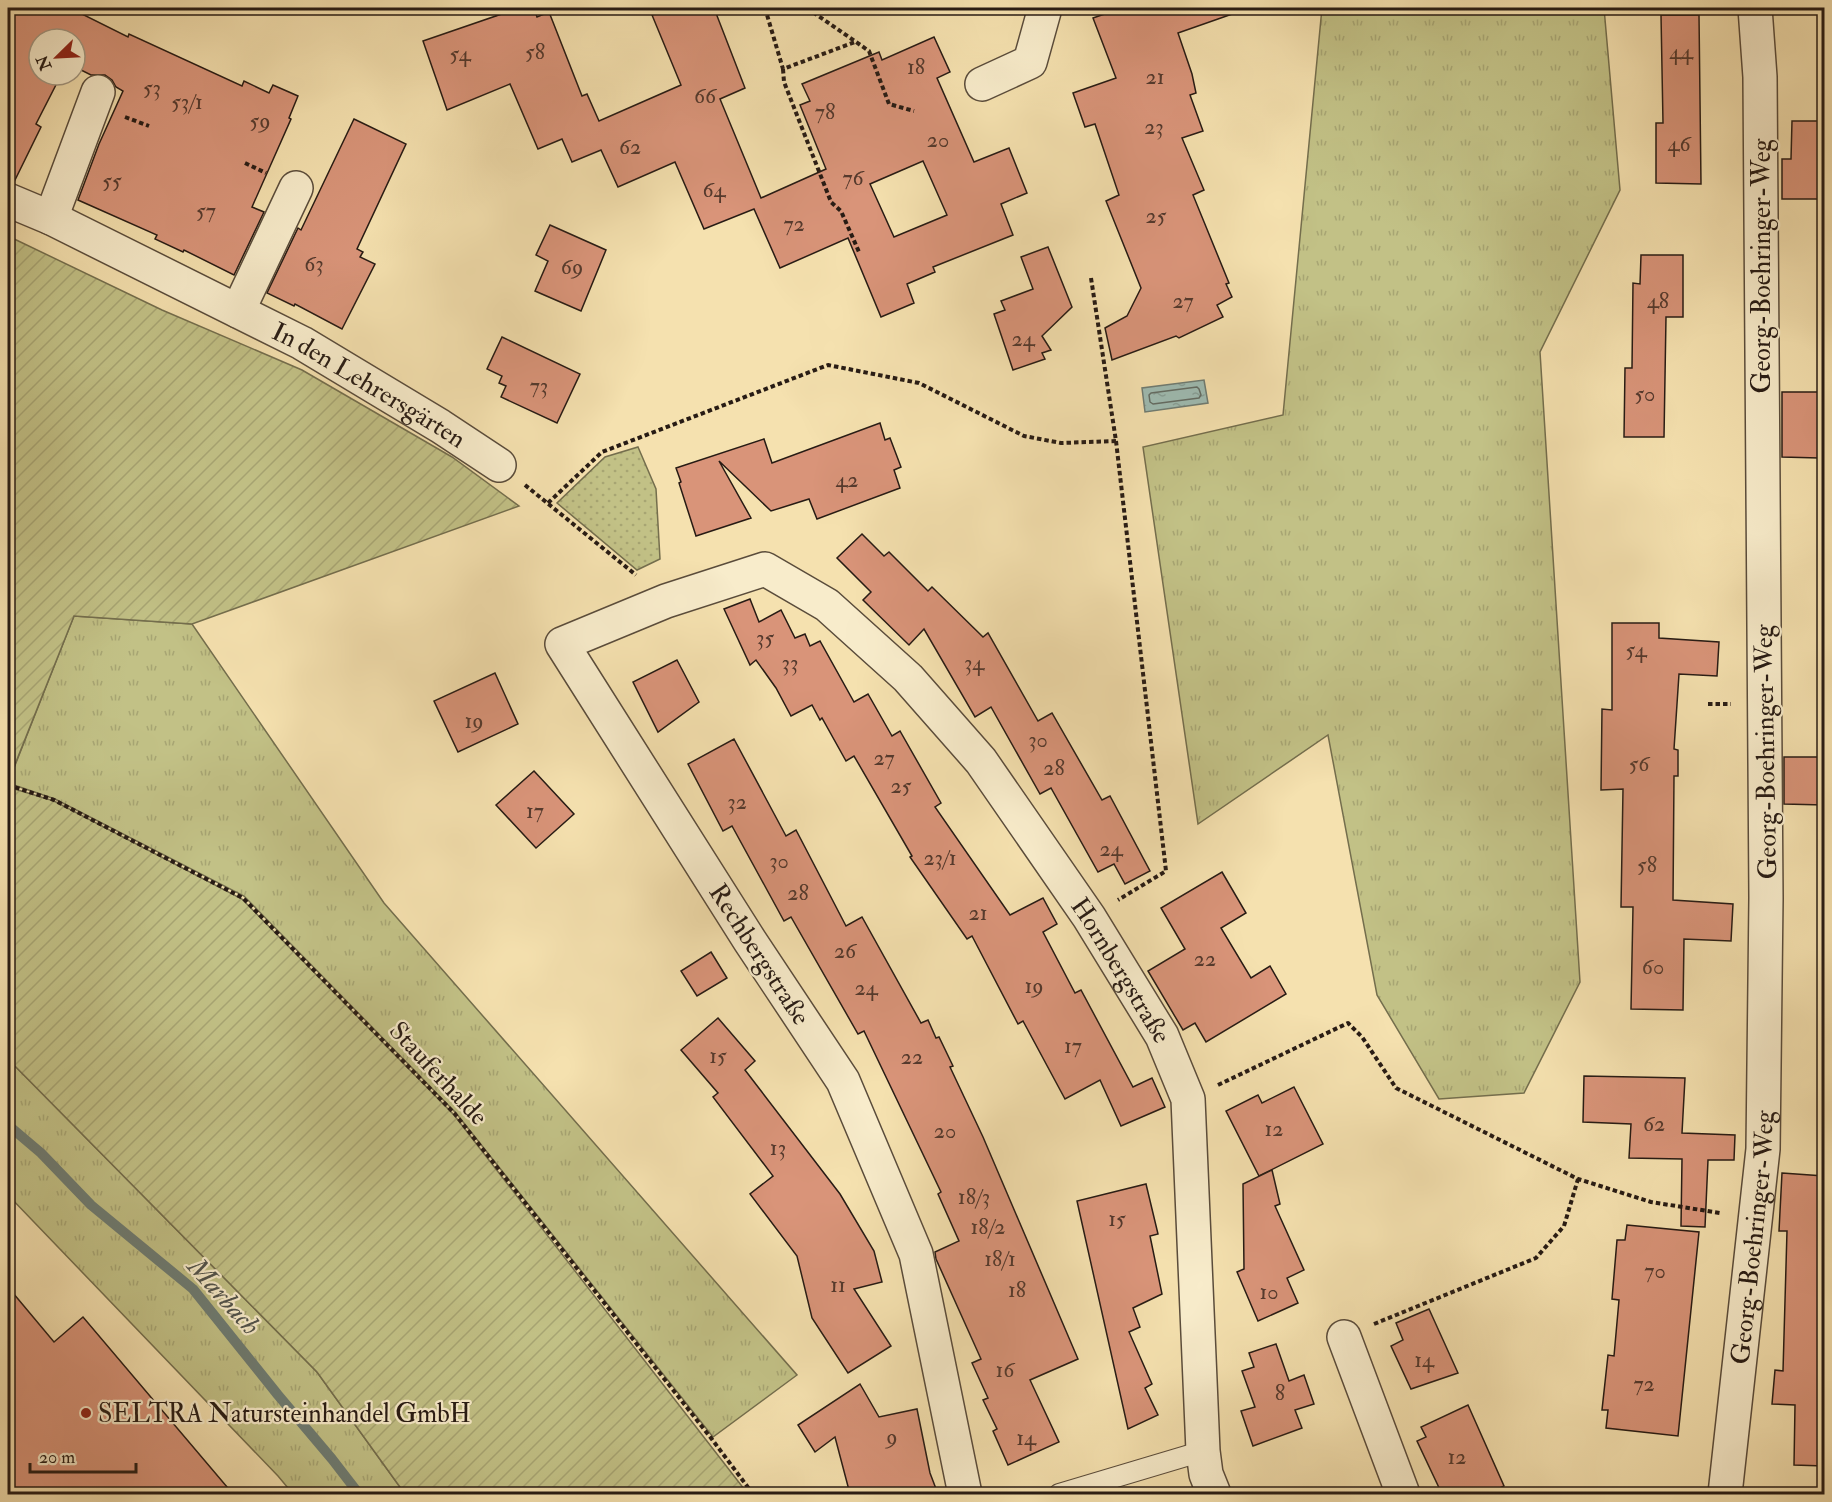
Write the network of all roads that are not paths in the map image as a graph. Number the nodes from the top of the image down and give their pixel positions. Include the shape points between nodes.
1 (1046, 8) edge
2 (1755, 8) edge
3 (982, 84) dead end
4 (98, 92) dead end
5 (297, 188) dead end
6 (8, 200) edge
7 (51, 218) junction
8 (238, 311) junction
9 (499, 465) road end
10 (765, 569) joint
11 (1344, 1337) road end
12 (1203, 1451) junction
13 (965, 1494) edge
14 (1059, 1494) edge
15 (1214, 1494) edge
16 (1403, 1494) edge
17 (1725, 1494) edge

1 - 3 street via 1030,62
2 - 17 street, Georg-Boehringer-Weg via 1760,77 1767,898 1763,1149
4 - 7 street
5 - 8 street
6 - 7 street, In den Lehrersgärten
7 - 8 street, In den Lehrersgärten
8 - 9 street, In den Lehrersgärten via 302,343
10 - 12 street, Hornbergstraße via 827,605 908,678 981,761 1089,918 1162,1036 1188,1099
10 - 13 street, Rechbergstraße via 666,601 562,644 843,1082 915,1254
11 - 16 street
12 - 14 lane
12 - 15 street, Hornbergstraße

